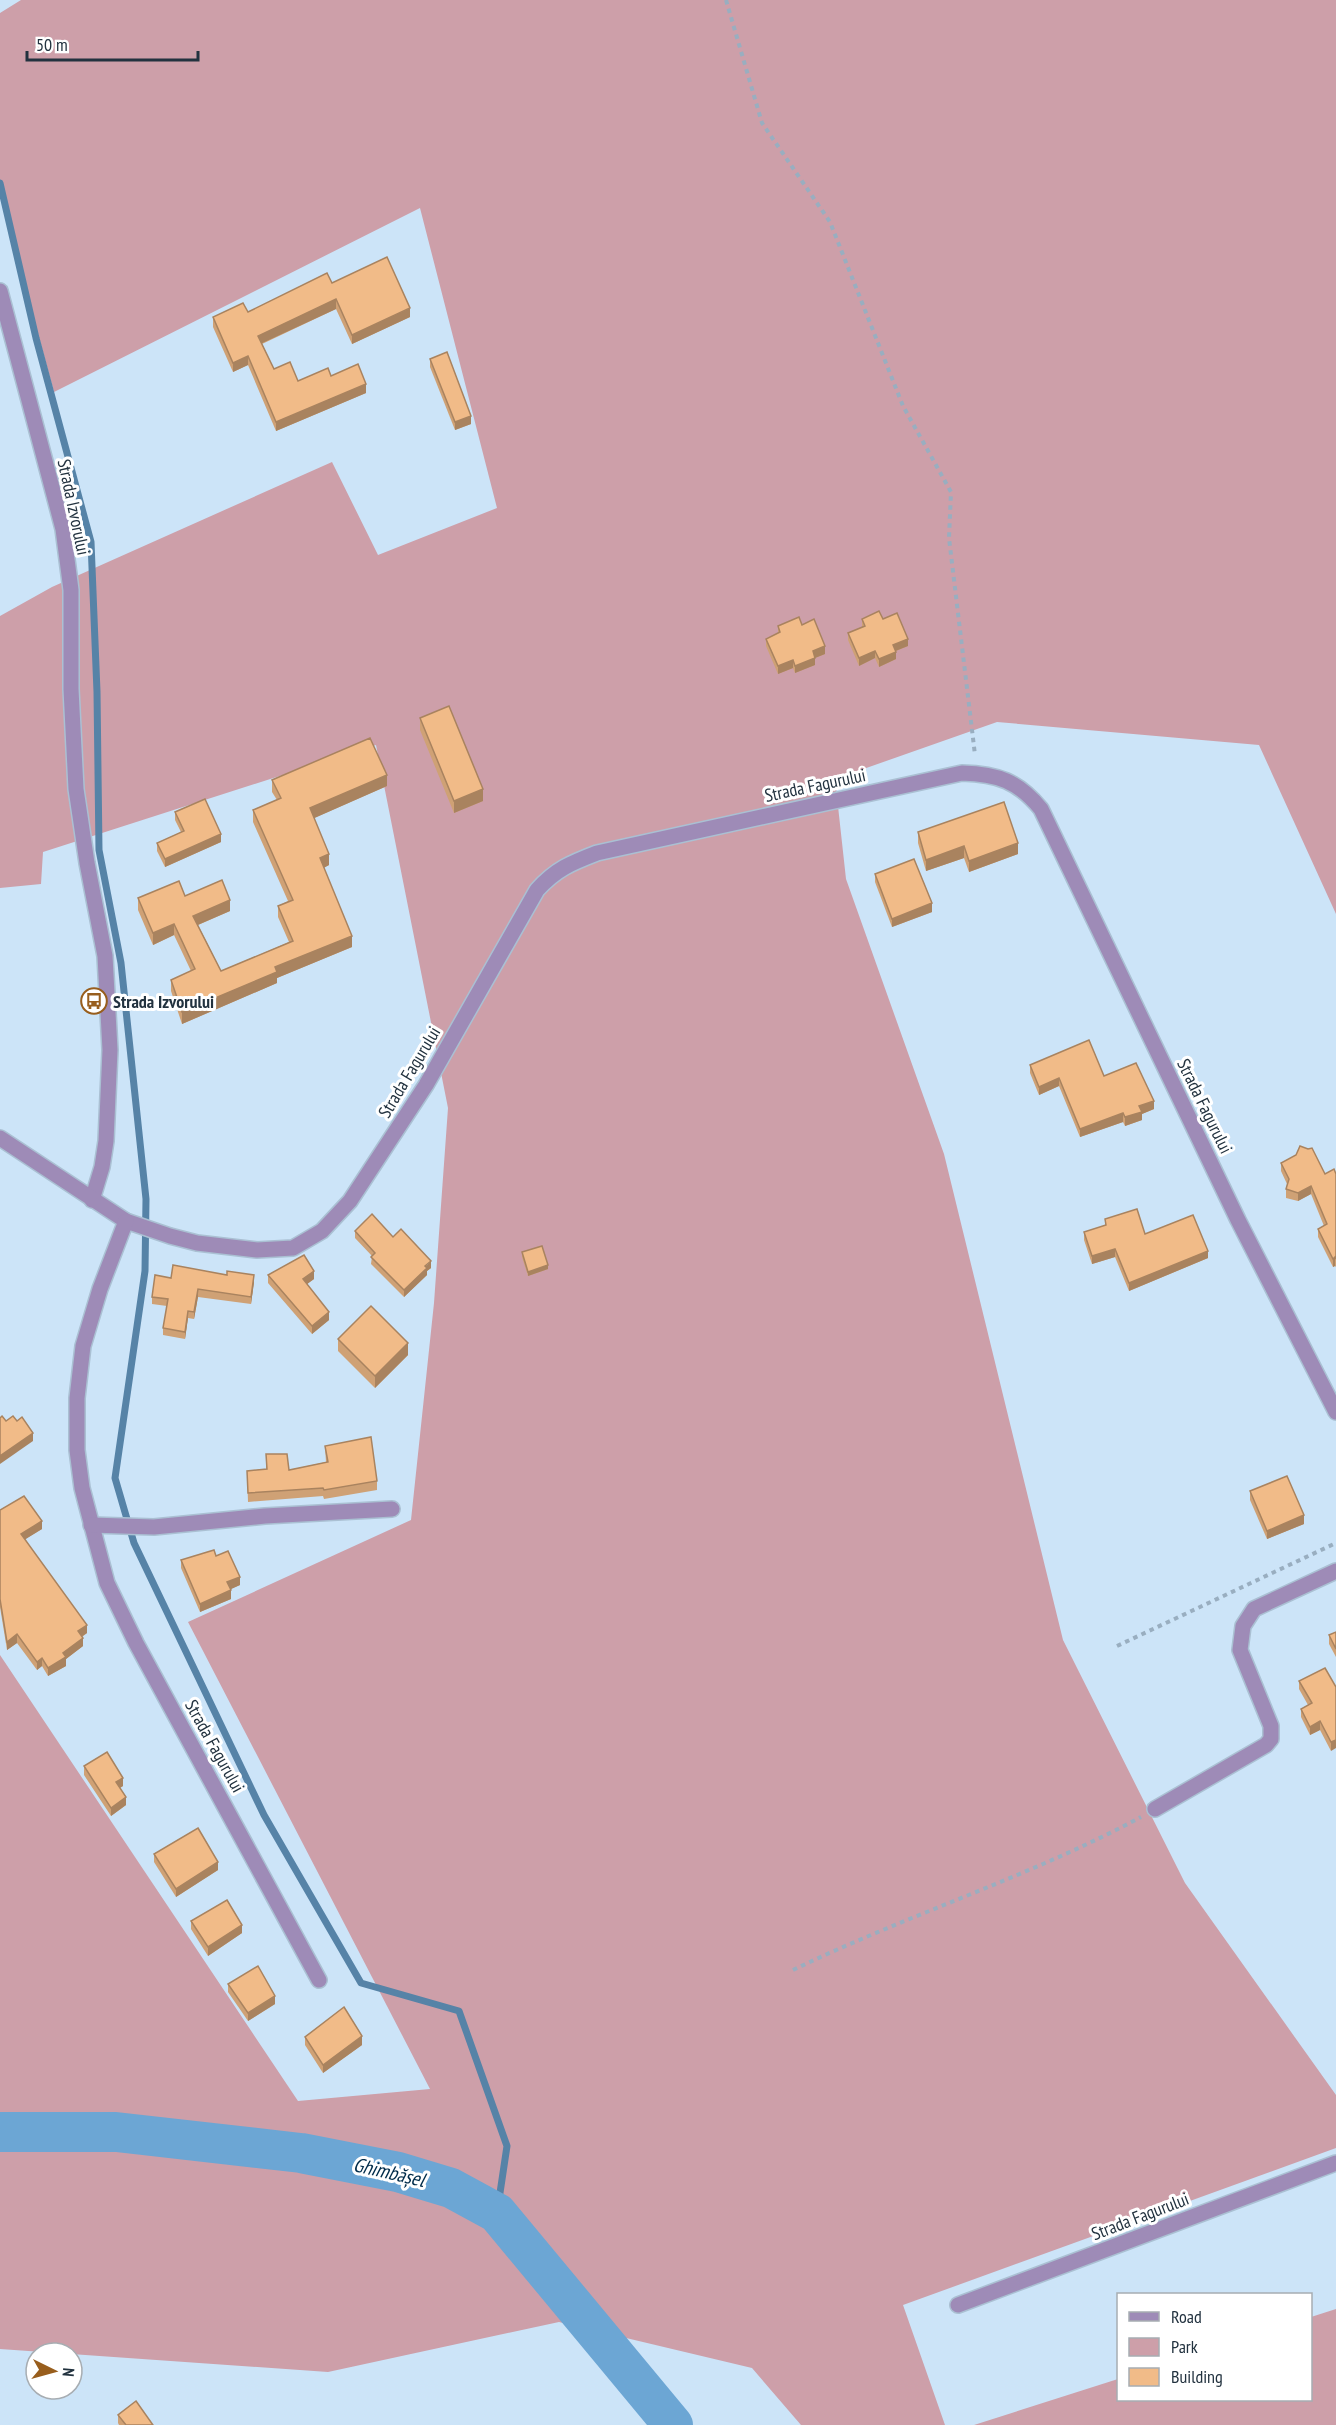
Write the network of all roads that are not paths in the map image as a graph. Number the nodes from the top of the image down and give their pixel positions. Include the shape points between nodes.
1 (0, 291) edge
2 (0, 1138) edge
3 (92, 1200) junction
4 (130, 1222) junction
5 (1336, 1412) edge
6 (392, 1509) dead end
7 (92, 1525) junction
8 (1336, 1571) edge
9 (1155, 1809) road end
10 (319, 1980) dead end
11 (1336, 2163) edge
12 (958, 2305) dead end

1 - 3 street, Strada Izvorului via 63,529 71,590 76,789 105,956 110,1050 106,1141
2 - 3 street, Strada Fagurului
3 - 4 street, Strada Fagurului
4 - 5 street, Strada Fagurului via 197,1243 257,1250 293,1248 322,1232 350,1201 404,1119 537,890 553,873 597,853 962,773 987,774 1027,792 1041,809 1238,1221
4 - 7 street, Strada Fagurului via 100,1289 83,1346 76,1450
6 - 7 street via 140,1526
7 - 10 street, Strada Fagurului via 107,1583 136,1642
8 - 9 street via 1254,1609 1243,1626 1240,1650 1271,1726 1271,1739
11 - 12 street, Strada Fagurului

